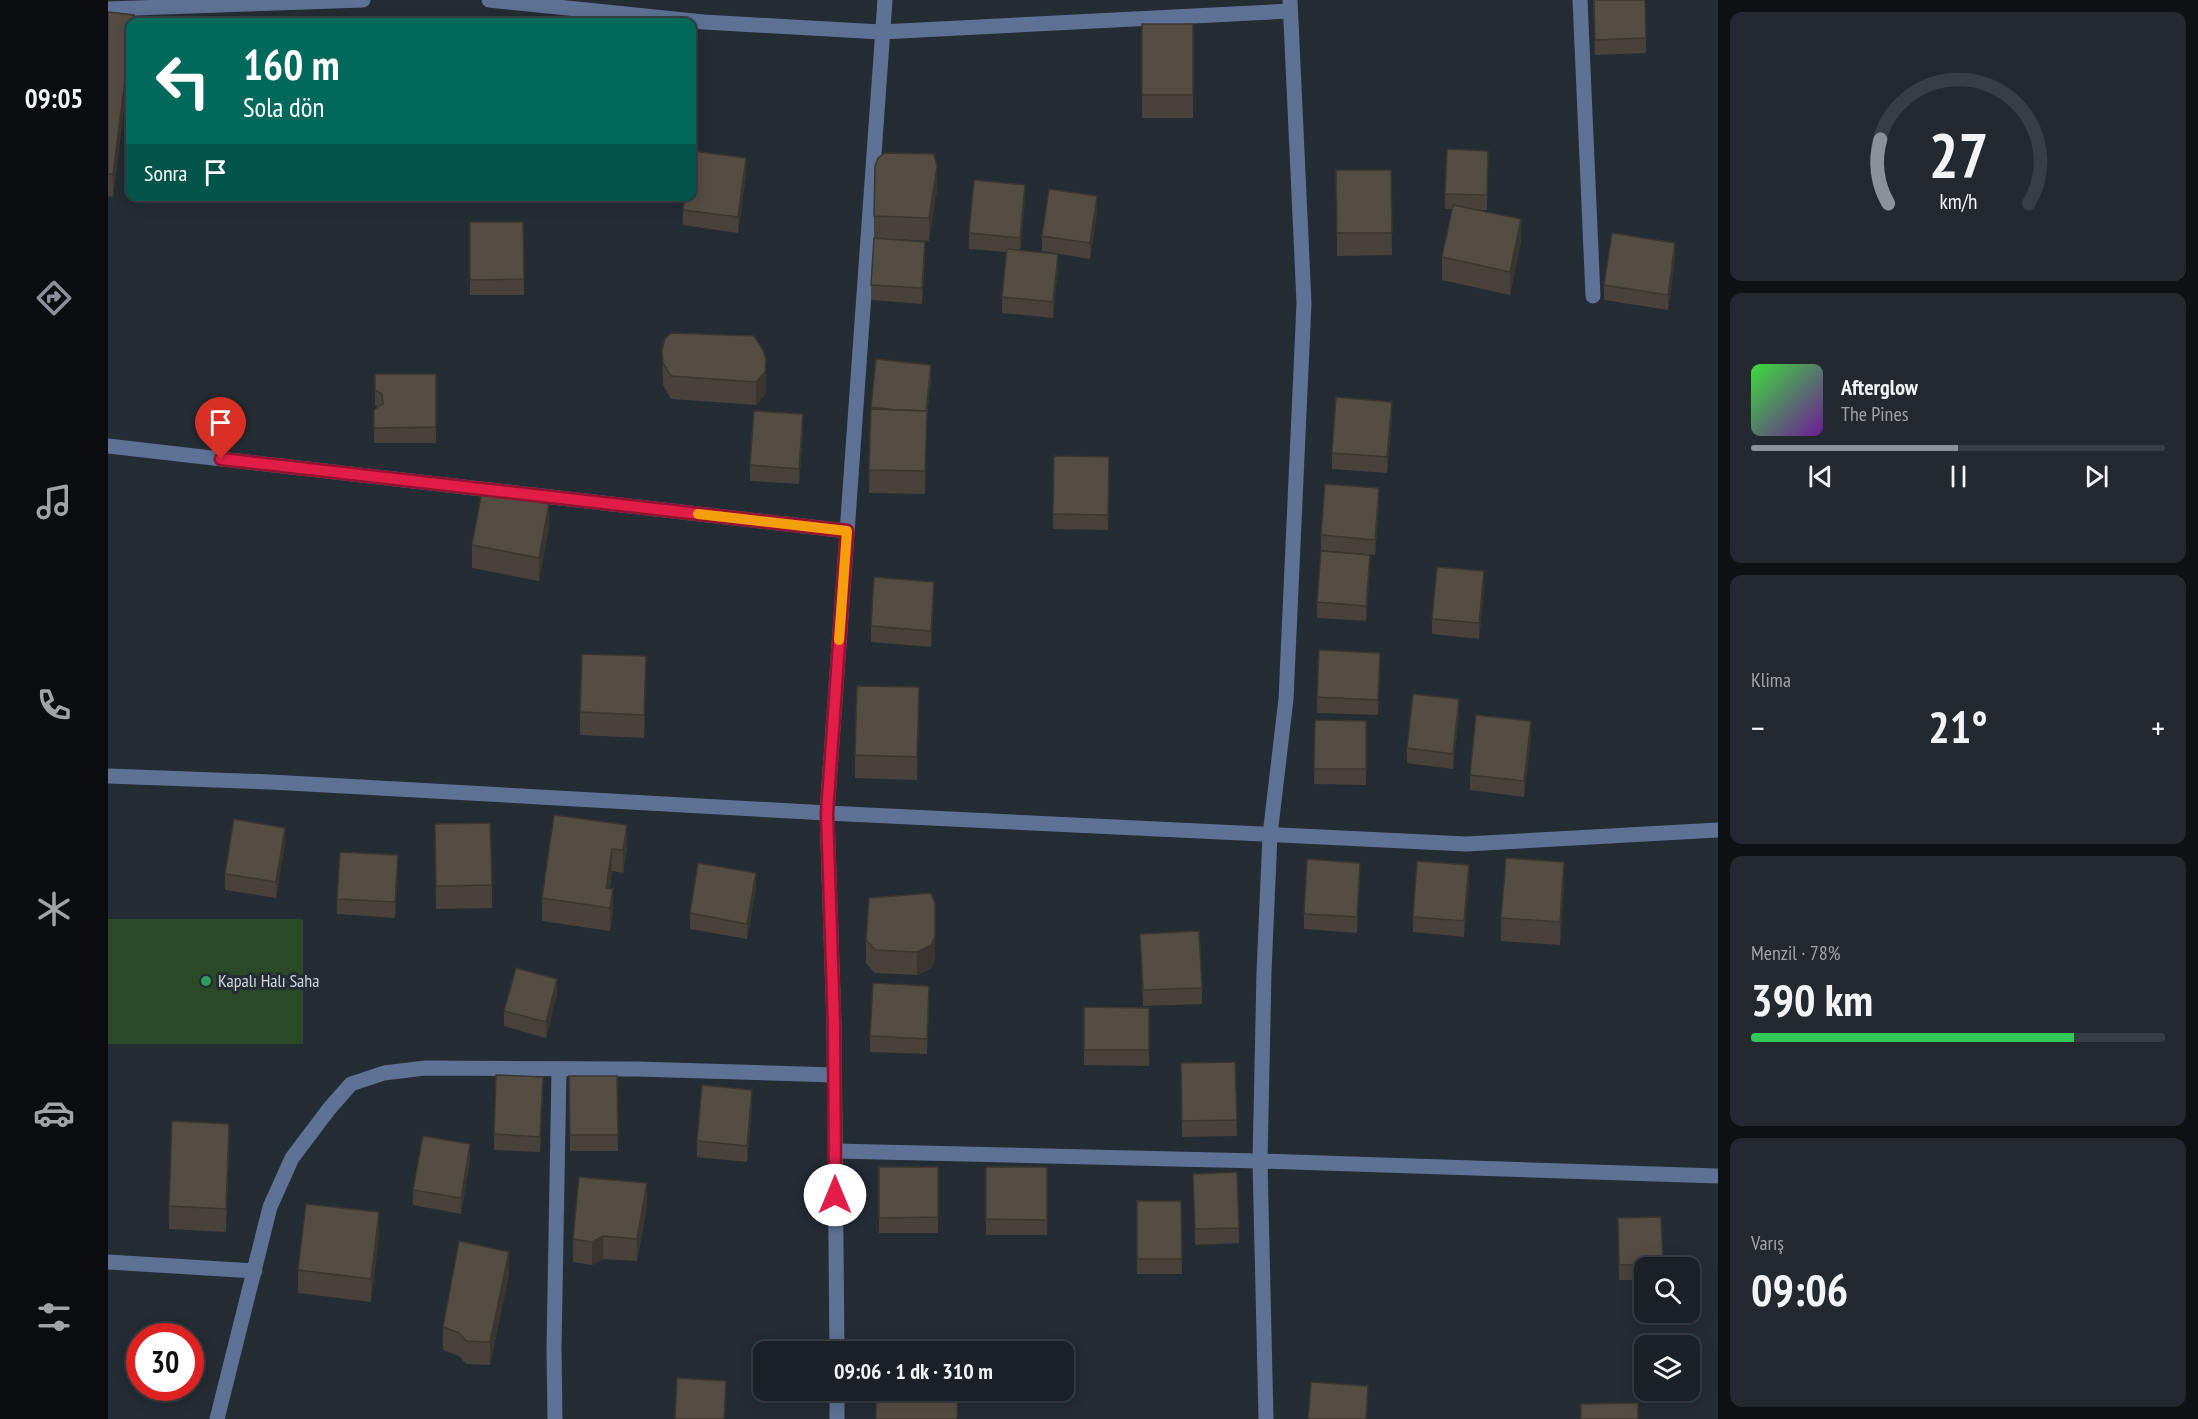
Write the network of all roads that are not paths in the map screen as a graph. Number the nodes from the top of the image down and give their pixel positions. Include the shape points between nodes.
1 (363, 0) edge
2 (489, 0) edge
3 (885, 0) edge
4 (1580, 0) edge
5 (1290, 6) edge
6 (108, 9) edge
7 (665, 18) edge
8 (696, 21) edge
9 (881, 32) junction
10 (1593, 296) dead end
11 (108, 446) edge
12 (847, 531) junction
13 (108, 776) edge
14 (827, 813) junction
15 (1718, 830) edge
16 (1270, 835) junction
17 (559, 1069) junction
18 (834, 1075) junction
19 (835, 1151) junction
20 (1260, 1161) junction
21 (1718, 1176) edge
22 (108, 1262) edge
23 (255, 1271) junction
24 (837, 1341) edge
25 (837, 1401) edge
26 (217, 1419) edge
27 (555, 1419) edge
28 (837, 1419) edge
29 (1266, 1419) edge

1 - 6 street
2 - 7 street
3 - 9 street
4 - 10 street
5 - 9 street
5 - 16 street via 1304,303 1286,699
8 - 9 street
9 - 12 street
11 - 12 street
12 - 14 street
13 - 14 street
14 - 16 street
14 - 18 street
15 - 16 street via 1466,844
16 - 20 street
17 - 18 street
17 - 23 street via 425,1068 384,1073 351,1084 292,1158 270,1207
17 - 27 street
18 - 19 street
19 - 20 street
19 - 24 street
20 - 21 street
20 - 29 street
22 - 23 street
23 - 26 street
25 - 28 street

